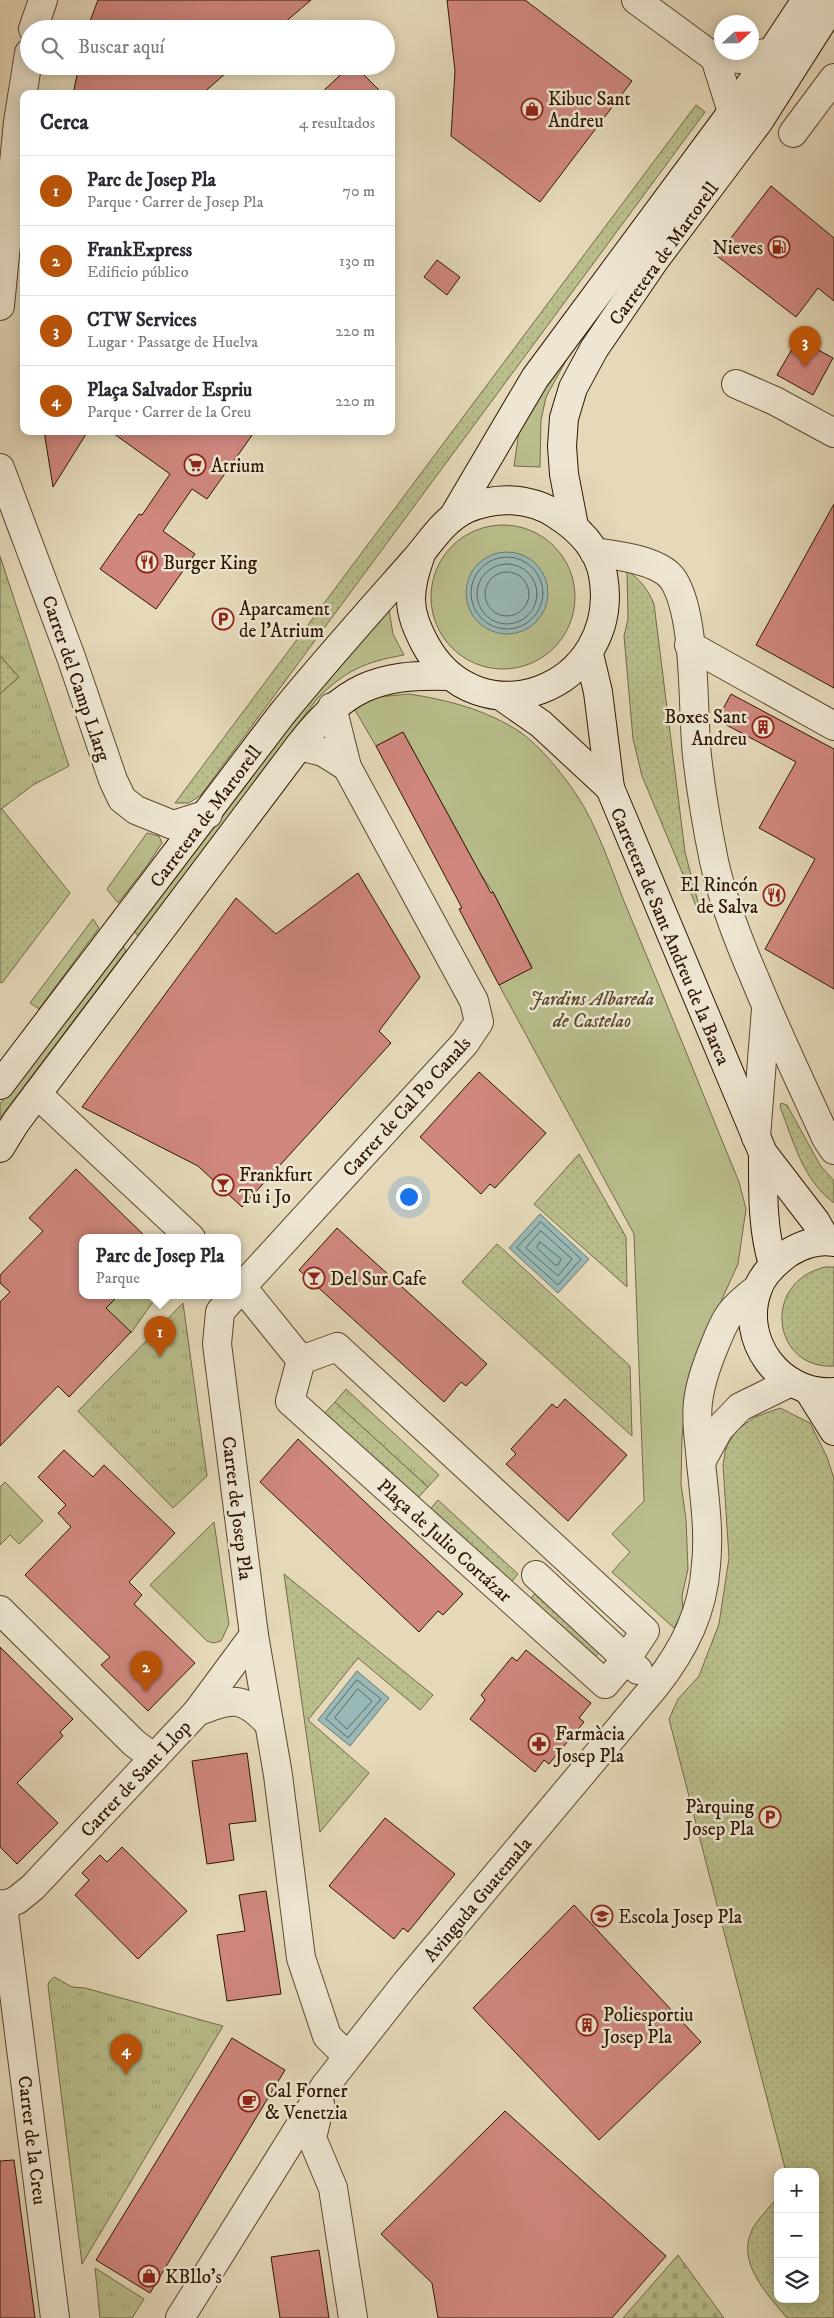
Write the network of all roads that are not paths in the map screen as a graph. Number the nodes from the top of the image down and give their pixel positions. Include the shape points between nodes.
1 (43, 0) edge
2 (636, 0) edge
3 (806, 0) edge
4 (834, 3) edge
5 (35, 20) edge
6 (773, 51) junction
7 (759, 55) edge
8 (714, 57) edge
9 (716, 60) edge
10 (25, 75) edge
11 (834, 78) edge
12 (23, 90) edge
13 (20, 109) edge
14 (732, 112) junction
15 (793, 133) dead end
16 (0, 306) edge
17 (736, 384) dead end
18 (834, 433) edge
19 (0, 468) edge
20 (452, 517) junction
21 (574, 526) junction
22 (594, 552) junction
23 (421, 554) junction
24 (689, 645) junction
25 (589, 654) junction
26 (449, 676) junction
27 (501, 696) junction
28 (332, 707) junction
29 (834, 726) edge
30 (299, 746) junction
31 (347, 767) junction
32 (610, 788) junction
33 (208, 814) junction
34 (766, 1008) junction
35 (0, 1086) edge
36 (37, 1094) junction
37 (759, 1145) junction
38 (0, 1148) edge
39 (834, 1150) edge
40 (187, 1234) edge
41 (830, 1241) edge
42 (773, 1264) junction
43 (242, 1285) edge
44 (758, 1288) junction
45 (231, 1299) edge
46 (301, 1360) junction
47 (812, 1388) edge
48 (834, 1431) edge
49 (701, 1462) junction
50 (536, 1575) dead end
51 (0, 1610) edge
52 (254, 1635) junction
53 (635, 1666) junction
54 (197, 1712) junction
55 (269, 1724) junction
56 (154, 1758) junction
57 (2, 1905) edge
58 (348, 2056) junction
59 (301, 2140) junction
60 (55, 2318) edge
61 (180, 2318) edge
62 (353, 2318) edge

1 - 5 street
2 - 8 street
3 - 6 street, Carretera de Martorell
4 - 21 street, Carretera de Martorell via 759,121 654,261 594,349 573,388 564,418 562,446
6 - 7 street
6 - 14 street, Carretera de Martorell
9 - 14 street
10 - 12 street
11 - 15 street
13 - 16 street
14 - 20 street, Carretera de Martorell via 535,378
17 - 18 street
19 - 33 street, Carrer del Camp Llarg via 71,657 112,780 122,799 136,810 173,825
20 - 21 street, Carretera de Martorell via 496,500 523,501 544,507
20 - 23 street, Carretera de Martorell
21 - 22 street, Carretera de Martorell via 588,540
22 - 24 street via 640,559 673,578 683,599
22 - 25 street, Carretera de Martorell via 606,592 604,619
23 - 26 street, Carretera de Martorell via 412,584 415,624 429,651
23 - 33 street, Carretera de Martorell via 281,715
24 - 29 street
24 - 34 street via 697,756 714,861 729,918
25 - 27 street, Carretera de Martorell via 556,684 536,692
25 - 32 street, Carretera de Sant Andreu de la Barca via 598,692
26 - 27 street, Carretera de Martorell via 480,692
26 - 28 street, Carretera de Martorell via 420,675 385,680 357,691
27 - 32 street via 540,724
28 - 30 street, Carretera de Martorell
28 - 31 street, Carrer de Cal Po Canals
30 - 31 street, Carrer de Cal Po Canals via 323,752
30 - 36 street, Carretera de Martorell
31 - 43 street, Carrer de Cal Po Canals via 474,1001 479,1022 465,1043
32 - 37 street, Carretera de Sant Andreu de la Barca
33 - 35 street, Carretera de Martorell
34 - 37 street
34 - 39 street
36 - 38 street, Carretera de Martorell
36 - 40 street
37 - 41 street, Carretera de Sant Andreu de la Barca
37 - 42 street, Carretera de Sant Andreu de la Barca via 768,1246
41 - 42 street via 796,1248
42 - 44 street
43 - 46 street
44 - 47 street via 752,1314 758,1346 779,1375
44 - 49 street, Avinguda Guatemala via 736,1304 722,1326 710,1356 698,1402
45 - 52 street, Carrer de Josep Pla via 220,1312 217,1344
46 - 53 street, Plaça de Julio Cortázar via 337,1347 645,1630
46 - 53 street, Plaça de Julio Cortázar via 290,1401 605,1684
47 - 48 street
47 - 49 street via 740,1407 719,1429
49 - 58 street, Avinguda Guatemala via 706,1566 693,1626 679,1652 646,1697
50 - 53 street
51 - 56 street
52 - 54 street, Carrer de Sant Llop
52 - 55 street, Carrer de Josep Pla
54 - 55 street via 218,1703 238,1702 256,1709
54 - 56 street, Carrer de Sant Llop
55 - 58 street, Carrer de Josep Pla via 301,1958 327,2036
56 - 57 street, Carrer de Sant Llop via 33,1887 18,1900
57 - 60 street, Carrer de la Creu
58 - 59 street, Avinguda Guatemala via 325,2086
59 - 61 street, Avinguda Guatemala
59 - 62 street via 332,2188

